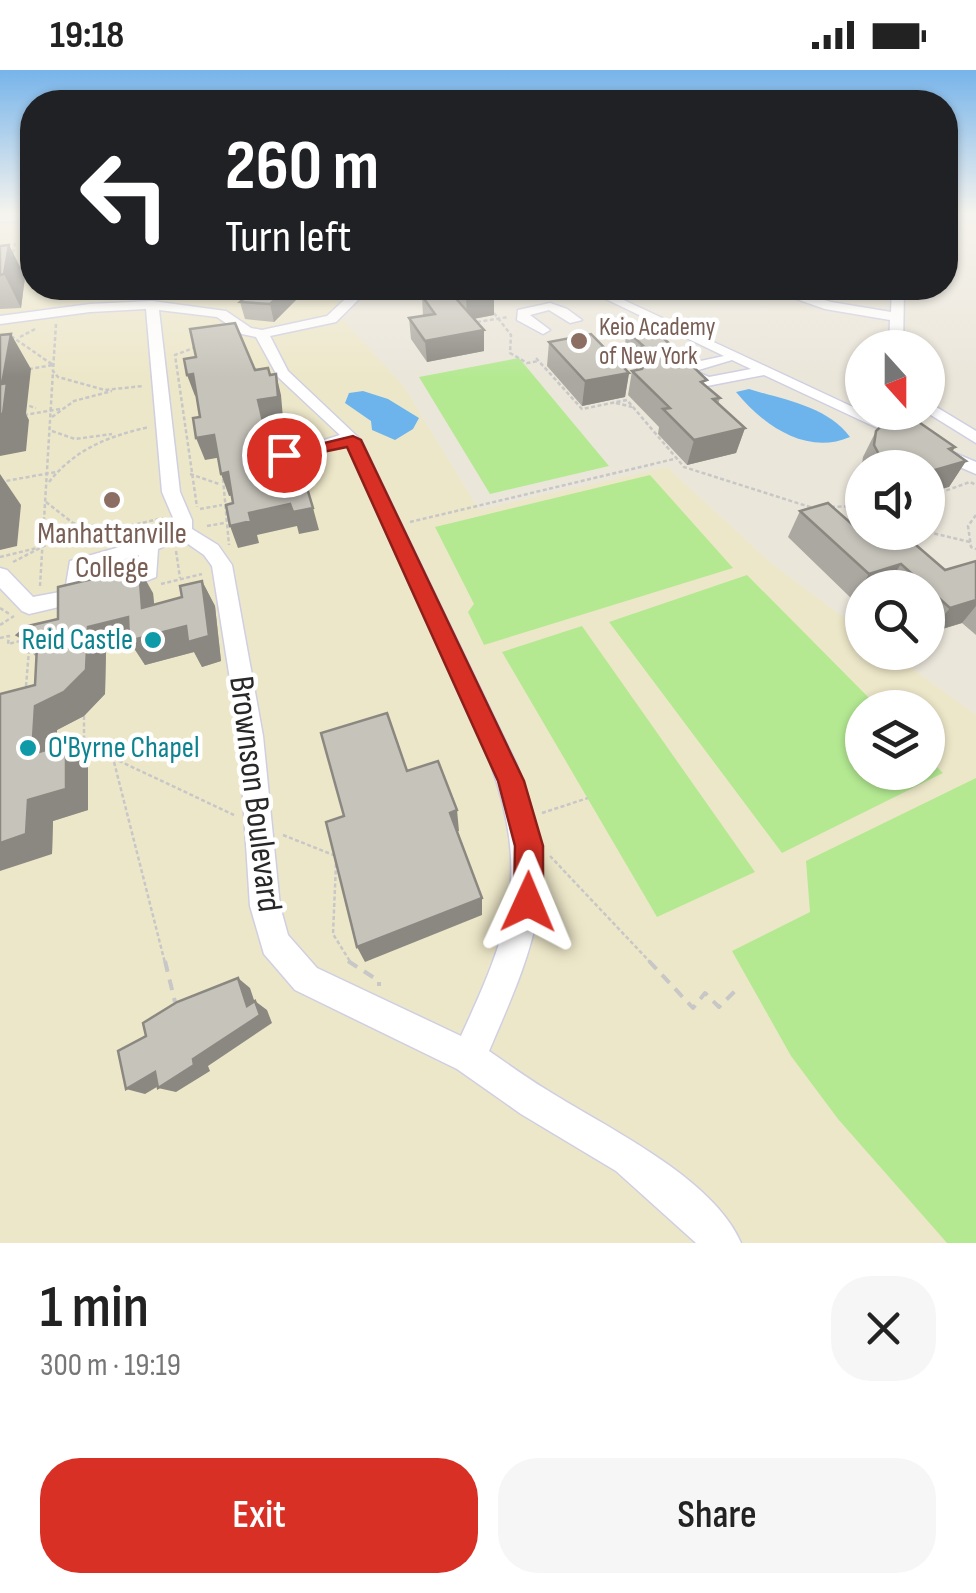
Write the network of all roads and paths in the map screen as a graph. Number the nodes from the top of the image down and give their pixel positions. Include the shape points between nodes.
1 (351, 300) edge
2 (614, 300) edge
3 (810, 300) edge
4 (897, 300) edge
5 (152, 305) junction
6 (56, 311) junction
7 (494, 313) edge
8 (522, 315) junction
9 (896, 318) junction
10 (498, 319) junction
11 (0, 320) edge
12 (574, 320) dead end
13 (233, 322) junction
14 (462, 325) edge
15 (542, 330) dead end
16 (896, 330) edge
17 (0, 334) edge
18 (262, 334) junction
19 (725, 360) dead end
20 (53, 368) junction
21 (29, 370) dead end
22 (762, 370) junction
23 (188, 378) edge
24 (178, 380) junction
25 (159, 383) junction
26 (118, 390) junction
27 (16, 402) dead end
28 (62, 408) junction
29 (37, 410) junction
30 (50, 410) junction
31 (14, 417) dead end
32 (194, 418) edge
33 (945, 418) edge
34 (50, 419) junction
35 (183, 420) junction
36 (163, 424) junction
37 (50, 429) junction
38 (118, 433) junction
39 (976, 438) edge
40 (353, 440) junction
41 (284, 455) edge
42 (675, 459) junction
43 (57, 471) junction
44 (48, 473) junction
45 (974, 473) edge
46 (190, 474) junction
47 (950, 475) joint
48 (0, 482) edge
49 (48, 484) junction
50 (220, 484) edge
51 (976, 485) edge
52 (945, 488) edge
53 (46, 501) junction
54 (223, 505) edge
55 (809, 505) junction
56 (845, 506) edge
57 (814, 509) edge
58 (976, 514) edge
59 (187, 518) junction
60 (226, 522) edge
61 (394, 526) junction
62 (115, 529) junction
63 (945, 536) edge
64 (970, 542) junction
65 (44, 546) junction
66 (148, 546) junction
67 (976, 549) edge
68 (0, 557) edge
69 (0, 572) edge
70 (75, 596) junction
71 (39, 606) junction
72 (0, 608) edge
73 (0, 625) edge
74 (0, 638) edge
75 (26, 688) edge
76 (84, 716) dead end
77 (588, 798) dead end
78 (523, 819) junction
79 (529, 846) junction
80 (738, 988) dead end
81 (178, 1013) edge
82 (469, 1057) junction
83 (721, 1243) edge

1 - 18 street via 331,319
2 - 22 street
3 - 9 street
4 - 9 street
5 - 6 street
5 - 13 street via 212,311
5 - 25 street
6 - 11 street
6 - 20 path
7 - 10 path
8 - 10 path
8 - 12 street via 546,302
8 - 15 street
9 - 16 street
10 - 14 path
10 - 42 path via 510,335 510,352 528,363 538,360 582,409 627,400
13 - 18 street
13 - 24 path via 210,346 178,352
17 - 20 path via 19,338
18 - 40 street via 293,390
19 - 22 street via 686,372 707,382
20 - 21 path
20 - 26 path via 67,382
20 - 30 path
22 - 45 street
23 - 24 path
24 - 35 path
25 - 26 path
25 - 36 street
26 - 28 path
27 - 29 path
28 - 30 path
28 - 34 path
29 - 30 path
29 - 31 path
30 - 34 path
32 - 35 path
33 - 39 street
34 - 37 path
35 - 36 path
35 - 46 path
36 - 38 path
36 - 59 street via 171,492
37 - 38 path via 81,440
37 - 44 path
38 - 43 path
40 - 41 street
40 - 61 street
42 - 55 path
42 - 61 path
43 - 44 path
43 - 49 path
44 - 48 path
44 - 49 path
45 - 47 street
45 - 47 path
45 - 51 path
45 - 52 path
46 - 50 path
46 - 59 path
49 - 53 path
53 - 62 path via 72,523
53 - 65 path
54 - 59 path
55 - 56 path
55 - 57 path
58 - 64 path via 968,526
59 - 60 path via 200,528
59 - 62 path
59 - 66 street
59 - 82 street, Brownson Boulevard via 222,565 275,943 306,979
61 - 78 street
62 - 65 path
63 - 64 path
64 - 67 path
65 - 68 path
65 - 69 path
65 - 71 path
66 - 70 street via 77,566
66 - 70 street via 146,577
69 - 71 street via 26,604
70 - 71 street
72 - 73 path via 12,616
74 - 75 path via 9,636 8,644 30,639
76 - 81 path via 84,754 113,758
77 - 78 path
78 - 79 street
79 - 80 path via 540,845 693,1008 705,993 719,1007
79 - 82 street via 528,902 516,946
82 - 83 street, Brownson Boulevard via 629,1158

